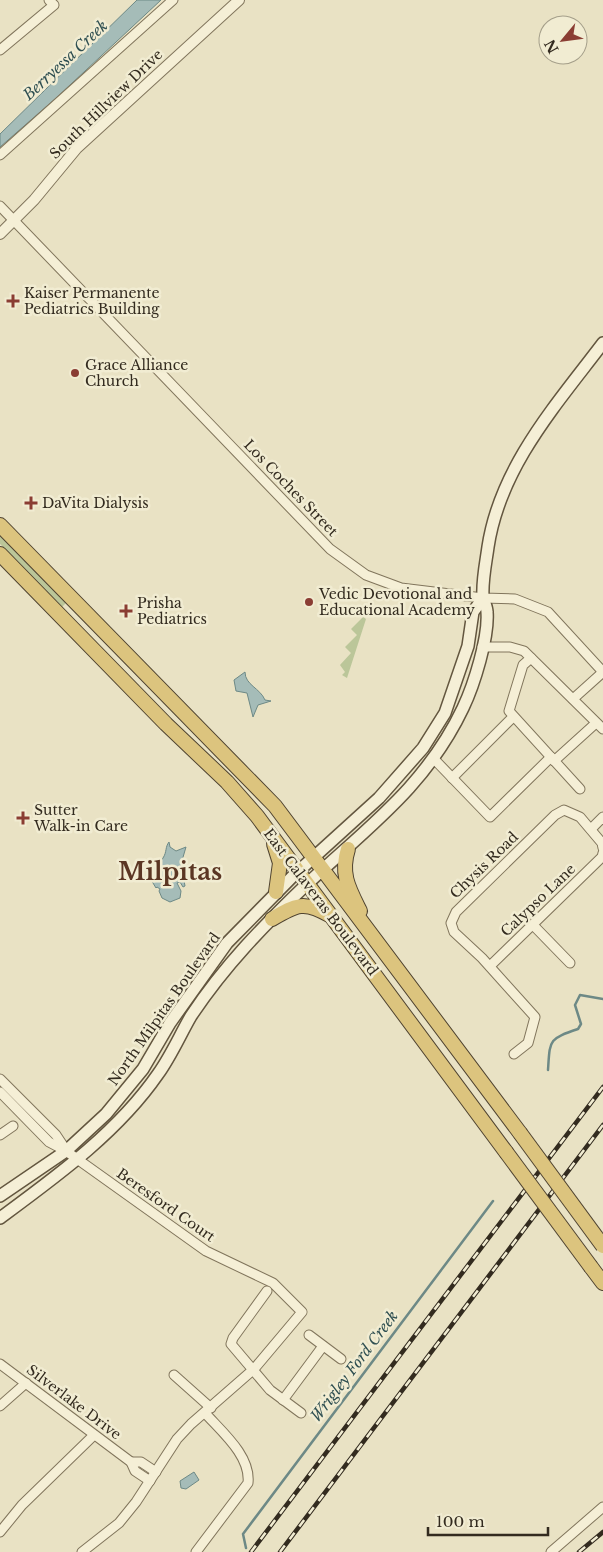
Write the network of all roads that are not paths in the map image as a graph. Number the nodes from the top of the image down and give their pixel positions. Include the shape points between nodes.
1 (49, 0) edge
2 (173, 0) edge
3 (239, 0) edge
4 (0, 50) edge
5 (0, 155) edge
6 (0, 206) edge
7 (14, 221) junction
8 (0, 234) edge
9 (603, 343) edge
10 (0, 525) edge
11 (0, 554) edge
12 (483, 598) junction
13 (482, 647) junction
14 (532, 658) junction
15 (603, 672) edge
16 (573, 699) junction
17 (512, 718) junction
18 (600, 726) edge
19 (552, 759) junction
20 (434, 760) junction
21 (452, 778) junction
22 (580, 789) dead end
23 (257, 816) junction
24 (603, 817) edge
25 (591, 829) junction
26 (603, 848) edge
27 (348, 849) junction
28 (603, 853) edge
29 (313, 857) junction
30 (299, 870) junction
31 (322, 871) junction
32 (308, 883) junction
33 (276, 892) junction
34 (332, 916) junction
35 (272, 919) junction
36 (533, 925) junction
37 (375, 941) junction
38 (570, 963) dead end
39 (490, 966) junction
40 (514, 1054) dead end
41 (0, 1079) edge
42 (0, 1092) edge
43 (12, 1126) dead end
44 (0, 1135) edge
45 (66, 1151) junction
46 (77, 1159) junction
47 (0, 1196) edge
48 (0, 1218) edge
49 (603, 1246) edge
50 (603, 1283) edge
51 (267, 1291) dead end
52 (308, 1335) dead end
53 (323, 1346) junction
54 (342, 1359) dead end
55 (0, 1364) edge
56 (254, 1369) junction
57 (174, 1375) dead end
58 (26, 1383) junction
59 (283, 1400) junction
60 (0, 1406) edge
61 (208, 1411) junction
62 (301, 1414) dead end
63 (94, 1435) junction
64 (131, 1462) junction
65 (156, 1472) junction
66 (150, 1481) junction
67 (603, 1506) edge
68 (0, 1532) edge
69 (82, 1552) edge
70 (196, 1552) edge
71 (551, 1552) edge

1 - 4 street via 54,5
2 - 5 street
3 - 7 street, South Hillview Drive via 77,148
6 - 7 street, Los Coches Street
7 - 8 street, South Hillview Drive
7 - 12 street, Los Coches Street via 330,549 366,575 401,588
9 - 12 main road via 537,430 510,476 492,526
10 - 29 highway, East Calaveras Boulevard via 275,806
11 - 23 highway, East Calaveras Boulevard via 166,724 228,782
12 - 13 main road, North Milpitas Boulevard via 487,613
12 - 15 street, Los Coches Street via 515,598 548,612
12 - 29 main road, North Milpitas Boulevard via 473,612 468,646 445,713 428,741 379,798
13 - 14 street via 510,647
13 - 20 main road, North Milpitas Boulevard via 466,700
14 - 16 street
14 - 17 street via 523,664 509,712
15 - 16 street
16 - 18 street
17 - 19 street
17 - 21 street
18 - 19 street
19 - 21 street via 490,817
19 - 22 street
20 - 21 street
20 - 27 main road, North Milpitas Boulevard via 393,807
23 - 30 highway, East Calaveras Boulevard
23 - 33 highway via 277,849 280,867
24 - 25 street
25 - 26 street
25 - 39 street, Chysis Road via 580,817 564,810 555,815 456,912 451,923 454,932
27 - 31 main road, North Milpitas Boulevard
27 - 37 highway via 344,878
28 - 36 street, Calypso Lane
29 - 30 main road, North Milpitas Boulevard
29 - 31 highway, East Calaveras Boulevard
30 - 32 highway, East Calaveras Boulevard
30 - 33 main road, North Milpitas Boulevard
31 - 32 main road, North Milpitas Boulevard
31 - 37 highway, East Calaveras Boulevard
32 - 34 highway, East Calaveras Boulevard
32 - 35 main road, North Milpitas Boulevard
33 - 45 main road, North Milpitas Boulevard via 227,943 170,1023 130,1088
34 - 35 highway via 308,904
34 - 50 highway, East Calaveras Boulevard, bridge
35 - 46 main road, North Milpitas Boulevard via 196,1010 153,1080 126,1113
36 - 38 street
36 - 39 street, Calypso Lane
37 - 49 highway, East Calaveras Boulevard, bridge
39 - 40 street, Chysis Road via 535,1017 528,1043
41 - 45 street via 56,1135
42 - 45 street via 49,1142
43 - 44 street
45 - 46 street, Beresford Court
45 - 47 main road, North Milpitas Boulevard
46 - 48 main road, North Milpitas Boulevard
46 - 56 street, Beresford Court via 206,1251 273,1283 302,1312
51 - 56 street via 233,1338 232,1344
52 - 53 street
53 - 54 street
53 - 59 street
55 - 58 street, Silverlake Drive
56 - 59 street via 270,1390
56 - 61 street
57 - 61 street
58 - 60 street
58 - 63 street, Silverlake Drive
59 - 62 street
61 - 65 street via 177,1439
61 - 70 street via 244,1459 249,1472 248,1483
63 - 64 street, Silverlake Drive
63 - 68 street via 22,1505
64 - 65 street, Silverlake Drive via 140,1462
64 - 66 street, Silverlake Drive via 135,1471
65 - 66 street
66 - 69 street via 119,1523
67 - 71 street

